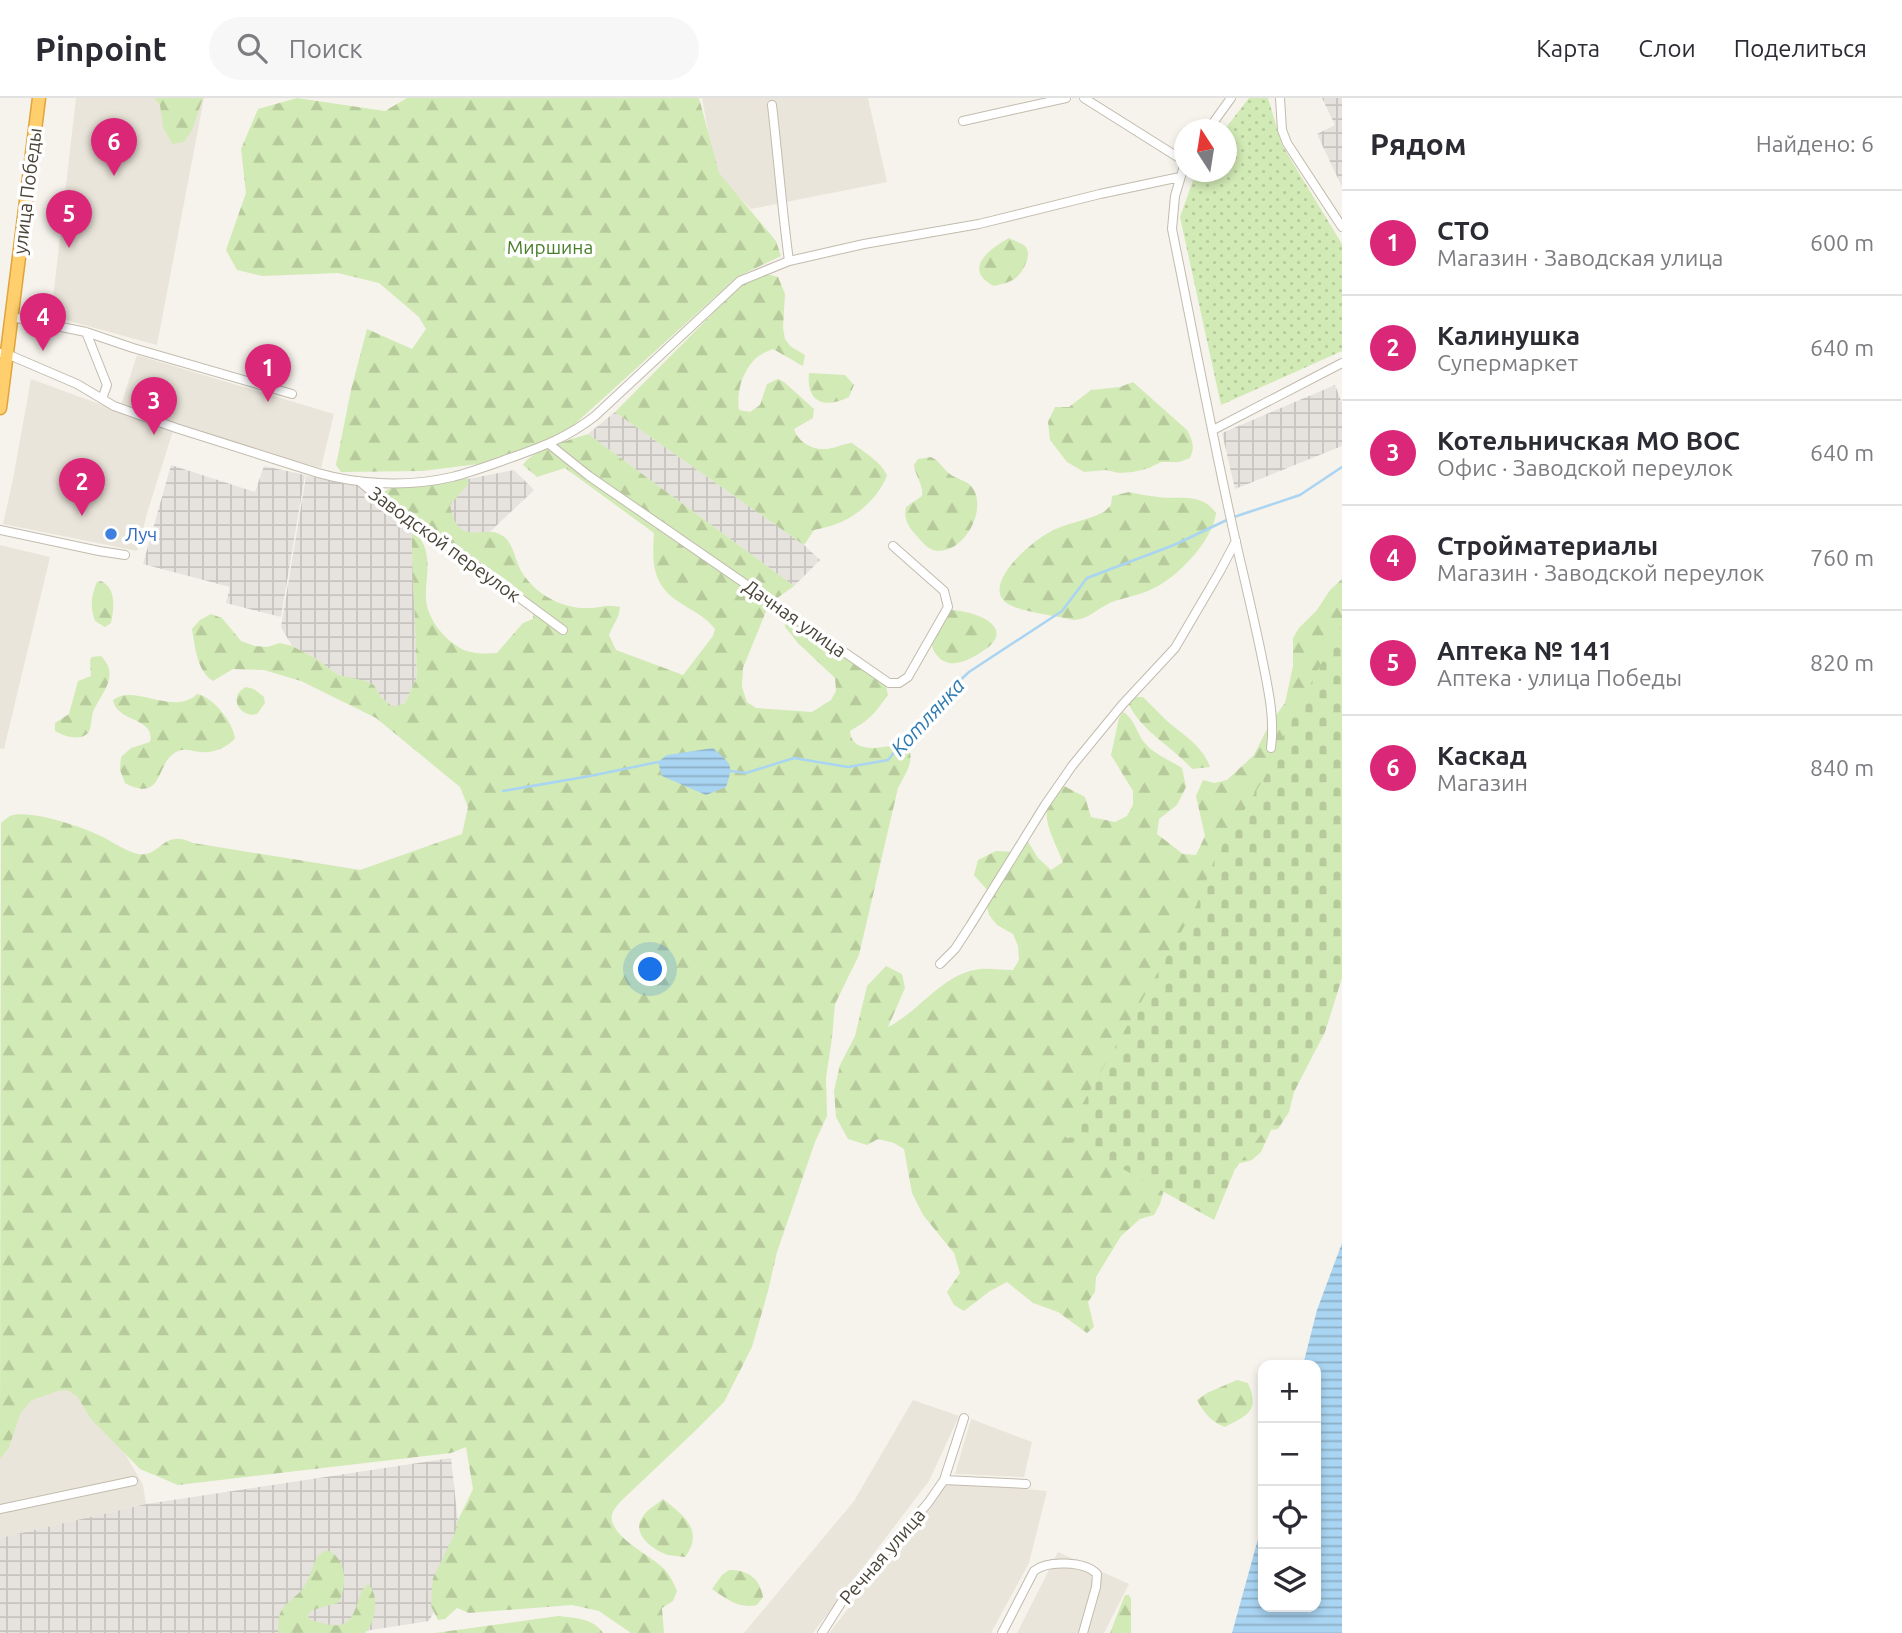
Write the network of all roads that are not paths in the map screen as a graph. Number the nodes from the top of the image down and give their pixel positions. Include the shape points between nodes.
1 (38, 98) edge
2 (1066, 98) edge
3 (1084, 98) edge
4 (1231, 98) edge
5 (1280, 98) edge
6 (772, 105) dead end
7 (1216, 119) edge
8 (963, 121) dead end
9 (1174, 157) edge
10 (1174, 178) edge
11 (1179, 182) edge
12 (1342, 227) edge
13 (789, 261) junction
14 (12, 317) junction
15 (86, 332) junction
16 (4, 353) edge
17 (1342, 363) edge
18 (292, 394) dead end
19 (102, 399) junction
20 (0, 408) edge
21 (1213, 429) junction
22 (549, 444) junction
23 (359, 481) junction
24 (0, 530) edge
25 (1236, 541) junction
26 (893, 546) dead end
27 (125, 555) dead end
28 (563, 630) dead end
29 (1272, 748) dead end
30 (940, 964) dead end
31 (964, 1418) dead end
32 (944, 1480) junction
33 (133, 1481) dead end
34 (1026, 1484) dead end
35 (0, 1509) edge
36 (822, 1633) edge
37 (1002, 1633) edge
38 (1083, 1633) edge

1 - 14 highway, улица Победы
2 - 8 street
3 - 9 street
4 - 7 street
5 - 12 street via 1287,143
6 - 13 street
10 - 13 street via 979,224
11 - 21 street via 1172,229
13 - 22 street via 740,281 595,416
14 - 15 street
14 - 16 highway, улица Победы
15 - 18 street
15 - 19 street via 107,385
16 - 19 street, Заводской переулок
16 - 20 highway, улица Победы
17 - 21 street
19 - 23 street, Заводской переулок via 176,428 311,471
21 - 25 street
22 - 23 street via 450,477
22 - 26 street, Дачная улица via 889,683 899,683 908,677 948,607 944,591
23 - 28 street, Заводской переулок
24 - 27 street
25 - 29 street via 1270,699
25 - 30 street via 1175,648 1072,766 955,949
31 - 32 street, Речная улица
32 - 34 street
32 - 36 street, Речная улица
33 - 35 street
37 - 38 street via 1031,1575 1041,1566 1056,1564 1087,1567 1097,1574

